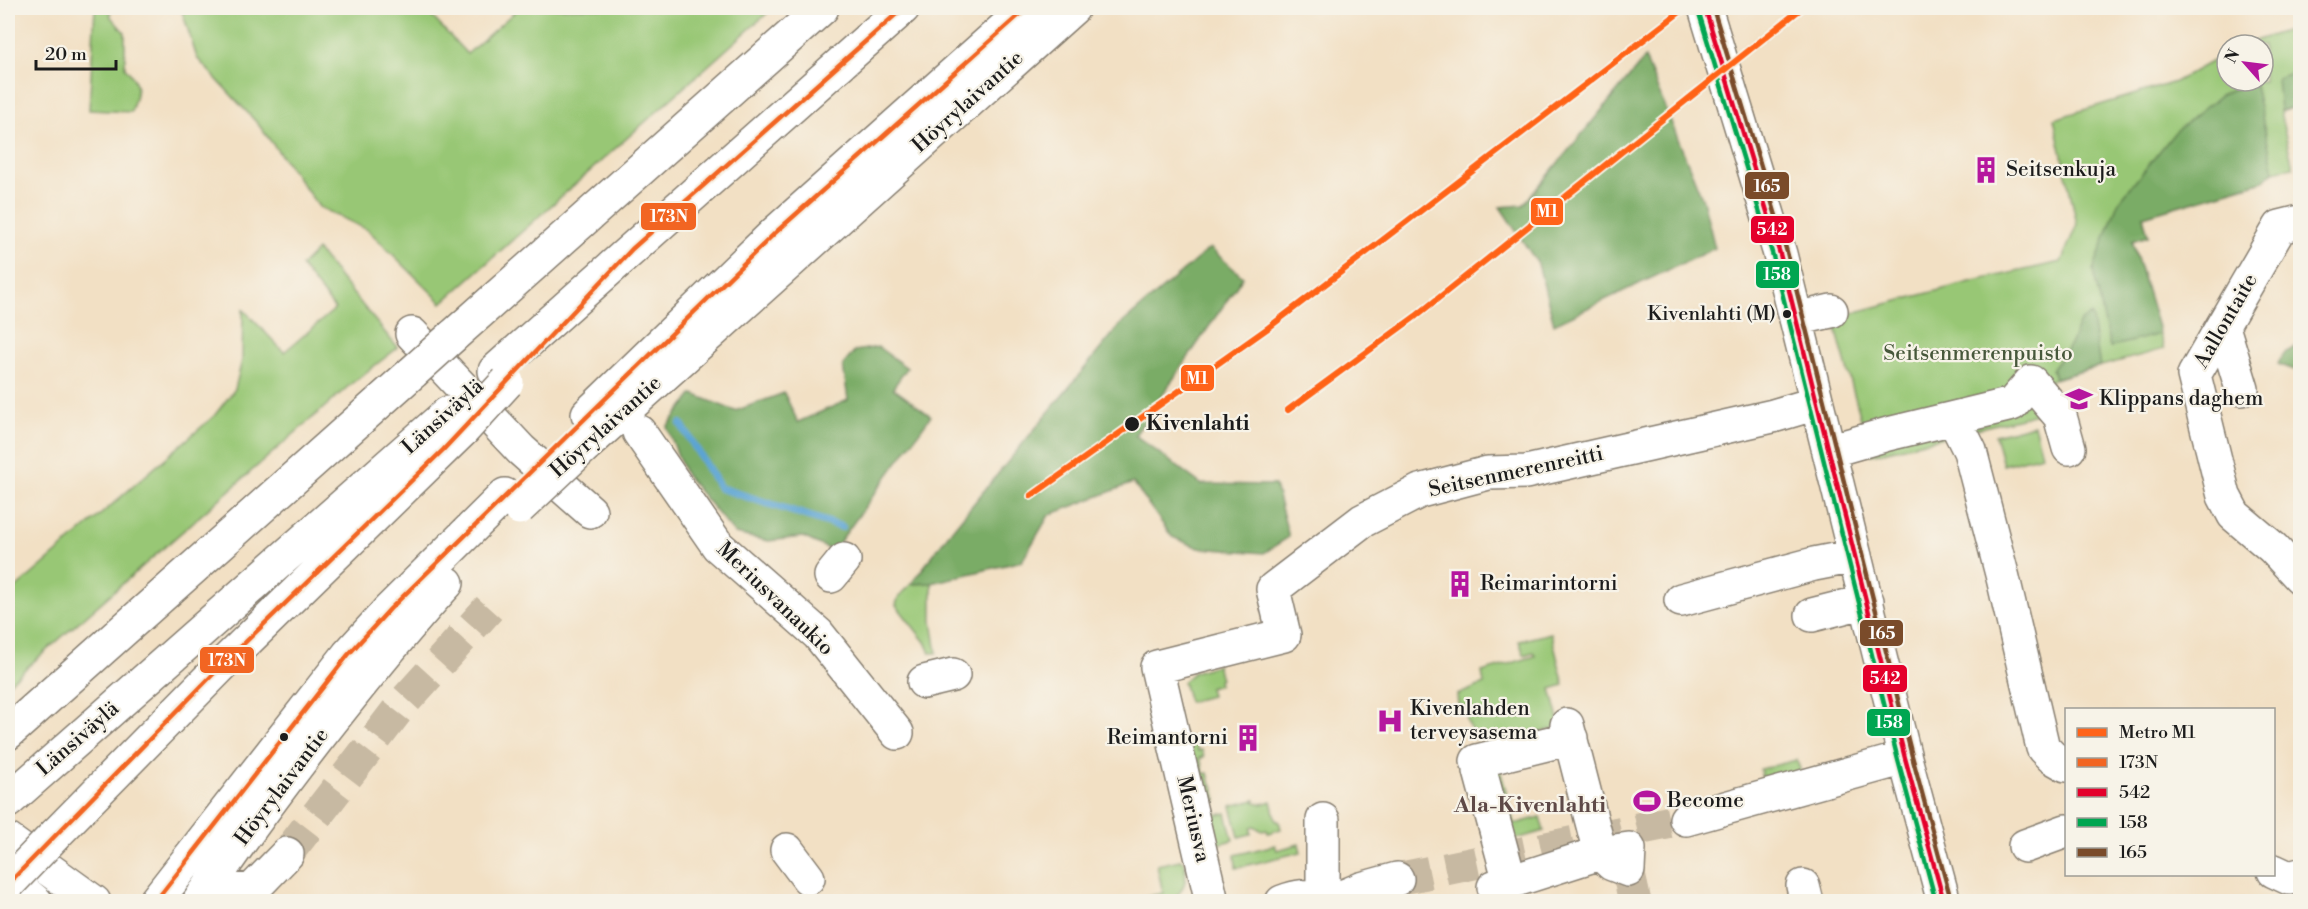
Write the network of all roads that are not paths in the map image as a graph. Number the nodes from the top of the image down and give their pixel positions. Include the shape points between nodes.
1 (822, 8) edge
2 (903, 8) edge
3 (1027, 8) edge
4 (1073, 8) edge
5 (1705, 8) edge
6 (2301, 222) edge
7 (1831, 311) dead end
8 (1796, 319) junction
9 (2223, 327) junction
10 (412, 334) dead end
11 (2242, 389) dead end
12 (1817, 403) junction
13 (1954, 419) junction
14 (455, 421) junction
15 (639, 432) dead end
16 (577, 439) junction
17 (2069, 448) dead end
18 (1829, 452) junction
19 (512, 501) junction
20 (590, 511) dead end
21 (1855, 556) junction
22 (2301, 578) edge
23 (1681, 600) dead end
24 (1867, 601) junction
25 (1812, 615) dead end
26 (1157, 667) joint
27 (8, 733) edge
28 (897, 734) dead end
29 (1905, 758) junction
30 (2065, 764) edge
31 (10, 799) edge
32 (1686, 819) tunnel mouth
33 (1323, 820) dead end
34 (2065, 832) edge
35 (8, 840) edge
36 (2025, 846) dead end
37 (787, 850) dead end
38 (287, 854) tunnel mouth
39 (2275, 871) edge
40 (2301, 875) edge
41 (808, 878) dead end
42 (8, 879) edge
43 (1397, 879) tunnel mouth
44 (8, 884) edge
45 (1502, 885) joint
46 (201, 898) edge
47 (36, 902) edge
48 (94, 902) edge
49 (155, 902) edge
50 (1212, 902) edge
51 (1282, 902) edge
52 (1322, 902) edge
53 (1330, 902) edge
54 (1944, 902) edge

1 - 27 main road, bridge
2 - 14 main road, Länsiväylä via 632,249
3 - 16 main road, Höyrylaivantie via 775,233
4 - 16 main road, Höyrylaivantie
5 - 8 main road
6 - 9 main road, Aallontaite via 2280,227
7 - 8 main road
8 - 12 main road
9 - 11 main road
9 - 22 main road, Aallontaite via 2194,375 2224,496 2234,514
10 - 20 main road via 521,450
12 - 18 main road
12 - 26 main road, Seitsenmerenreitti via 1526,472 1488,474 1420,491 1362,521 1273,589 1284,636
13 - 17 main road via 2012,404 2031,382 2060,416
13 - 18 main road
13 - 30 main road via 1970,451 2043,748
14 - 31 main road, Länsiväylä
14 - 44 main road, bridge
15 - 28 main road, Meriusvanaukio via 718,546 818,634
16 - 19 main road, Höyrylaivantie, bridge
18 - 21 main road
19 - 46 main road, Höyrylaivantie via 285,781
19 - 49 main road, Höyrylaivantie via 390,609 348,655
21 - 23 main road
21 - 24 main road
24 - 25 main road
24 - 29 main road
26 - 50 main road, Meriusva
29 - 32 main road
29 - 54 main road
33 - 52 main road
34 - 36 main road
35 - 48 main road
37 - 41 main road
38 - 46 main road via 253,889
39 - 40 main road via 2289,878
42 - 47 main road
43 - 53 main road
45 - 45 main road via 1479,766 1569,732 1619,857
51 - 52 main road via 1306,896

